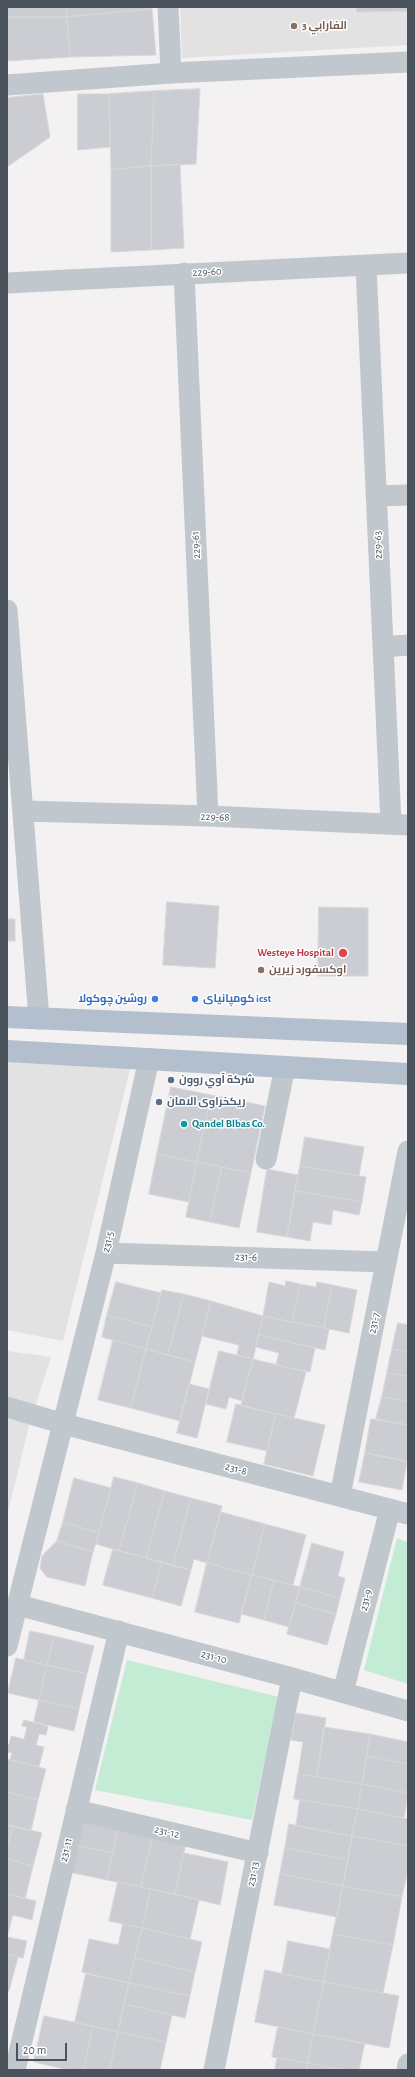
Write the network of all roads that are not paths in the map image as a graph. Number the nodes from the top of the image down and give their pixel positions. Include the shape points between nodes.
1 (168, 7) edge
2 (408, 62) edge
3 (171, 73) junction
4 (7, 85) edge
5 (408, 263) edge
6 (366, 265) junction
7 (184, 273) junction
8 (7, 283) edge
9 (408, 495) edge
10 (376, 496) junction
11 (7, 610) edge
12 (408, 645) edge
13 (383, 647) junction
14 (11, 714) edge
15 (23, 811) junction
16 (208, 816) junction
17 (399, 825) edge
18 (7, 1017) edge
19 (39, 1019) junction
20 (408, 1034) edge
21 (7, 1051) edge
22 (149, 1059) junction
23 (285, 1067) junction
24 (408, 1074) edge
25 (408, 1151) edge
26 (266, 1159) dead end
27 (106, 1253) junction
28 (386, 1262) junction
29 (7, 1407) edge
30 (64, 1424) junction
31 (340, 1496) junction
32 (399, 1511) edge
33 (18, 1604) junction
34 (119, 1631) junction
35 (7, 1646) edge
36 (292, 1678) junction
37 (343, 1692) junction
38 (408, 1711) edge
39 (76, 1810) junction
40 (258, 1853) junction
41 (408, 2064) edge
42 (15, 2070) edge
43 (214, 2070) edge
44 (407, 2070) edge

1 - 3 street
2 - 3 street
3 - 4 street
5 - 6 street, 229-60
6 - 7 street, 229-60
6 - 10 street, 229-63
7 - 8 street, 229-60
7 - 16 street, 229-61
9 - 10 street
10 - 13 street, 229-63
11 - 14 street
12 - 13 street
13 - 17 street, 229-63
14 - 15 street
15 - 16 street, 229-68
15 - 19 street
16 - 17 street, 229-68
18 - 19 main road
19 - 20 main road
21 - 22 main road
22 - 23 main road
22 - 27 street, 231-5
23 - 24 main road
23 - 26 street
25 - 28 street, 231-7
27 - 28 street, 231-6
27 - 30 street, 231-5
28 - 31 street, 231-7
29 - 30 street, 231-8
30 - 31 street, 231-8
30 - 33 street, 231-5
31 - 32 street, 231-8
32 - 37 street, 231-9
33 - 34 street, 231-10
33 - 35 street, 231-5
34 - 36 street, 231-10
34 - 39 street, 231-11
36 - 37 street, 231-10
36 - 40 street, 231-13
37 - 38 street, 231-10
39 - 40 street, 231-12
39 - 42 street, 231-11
40 - 43 street, 231-13
41 - 44 street

